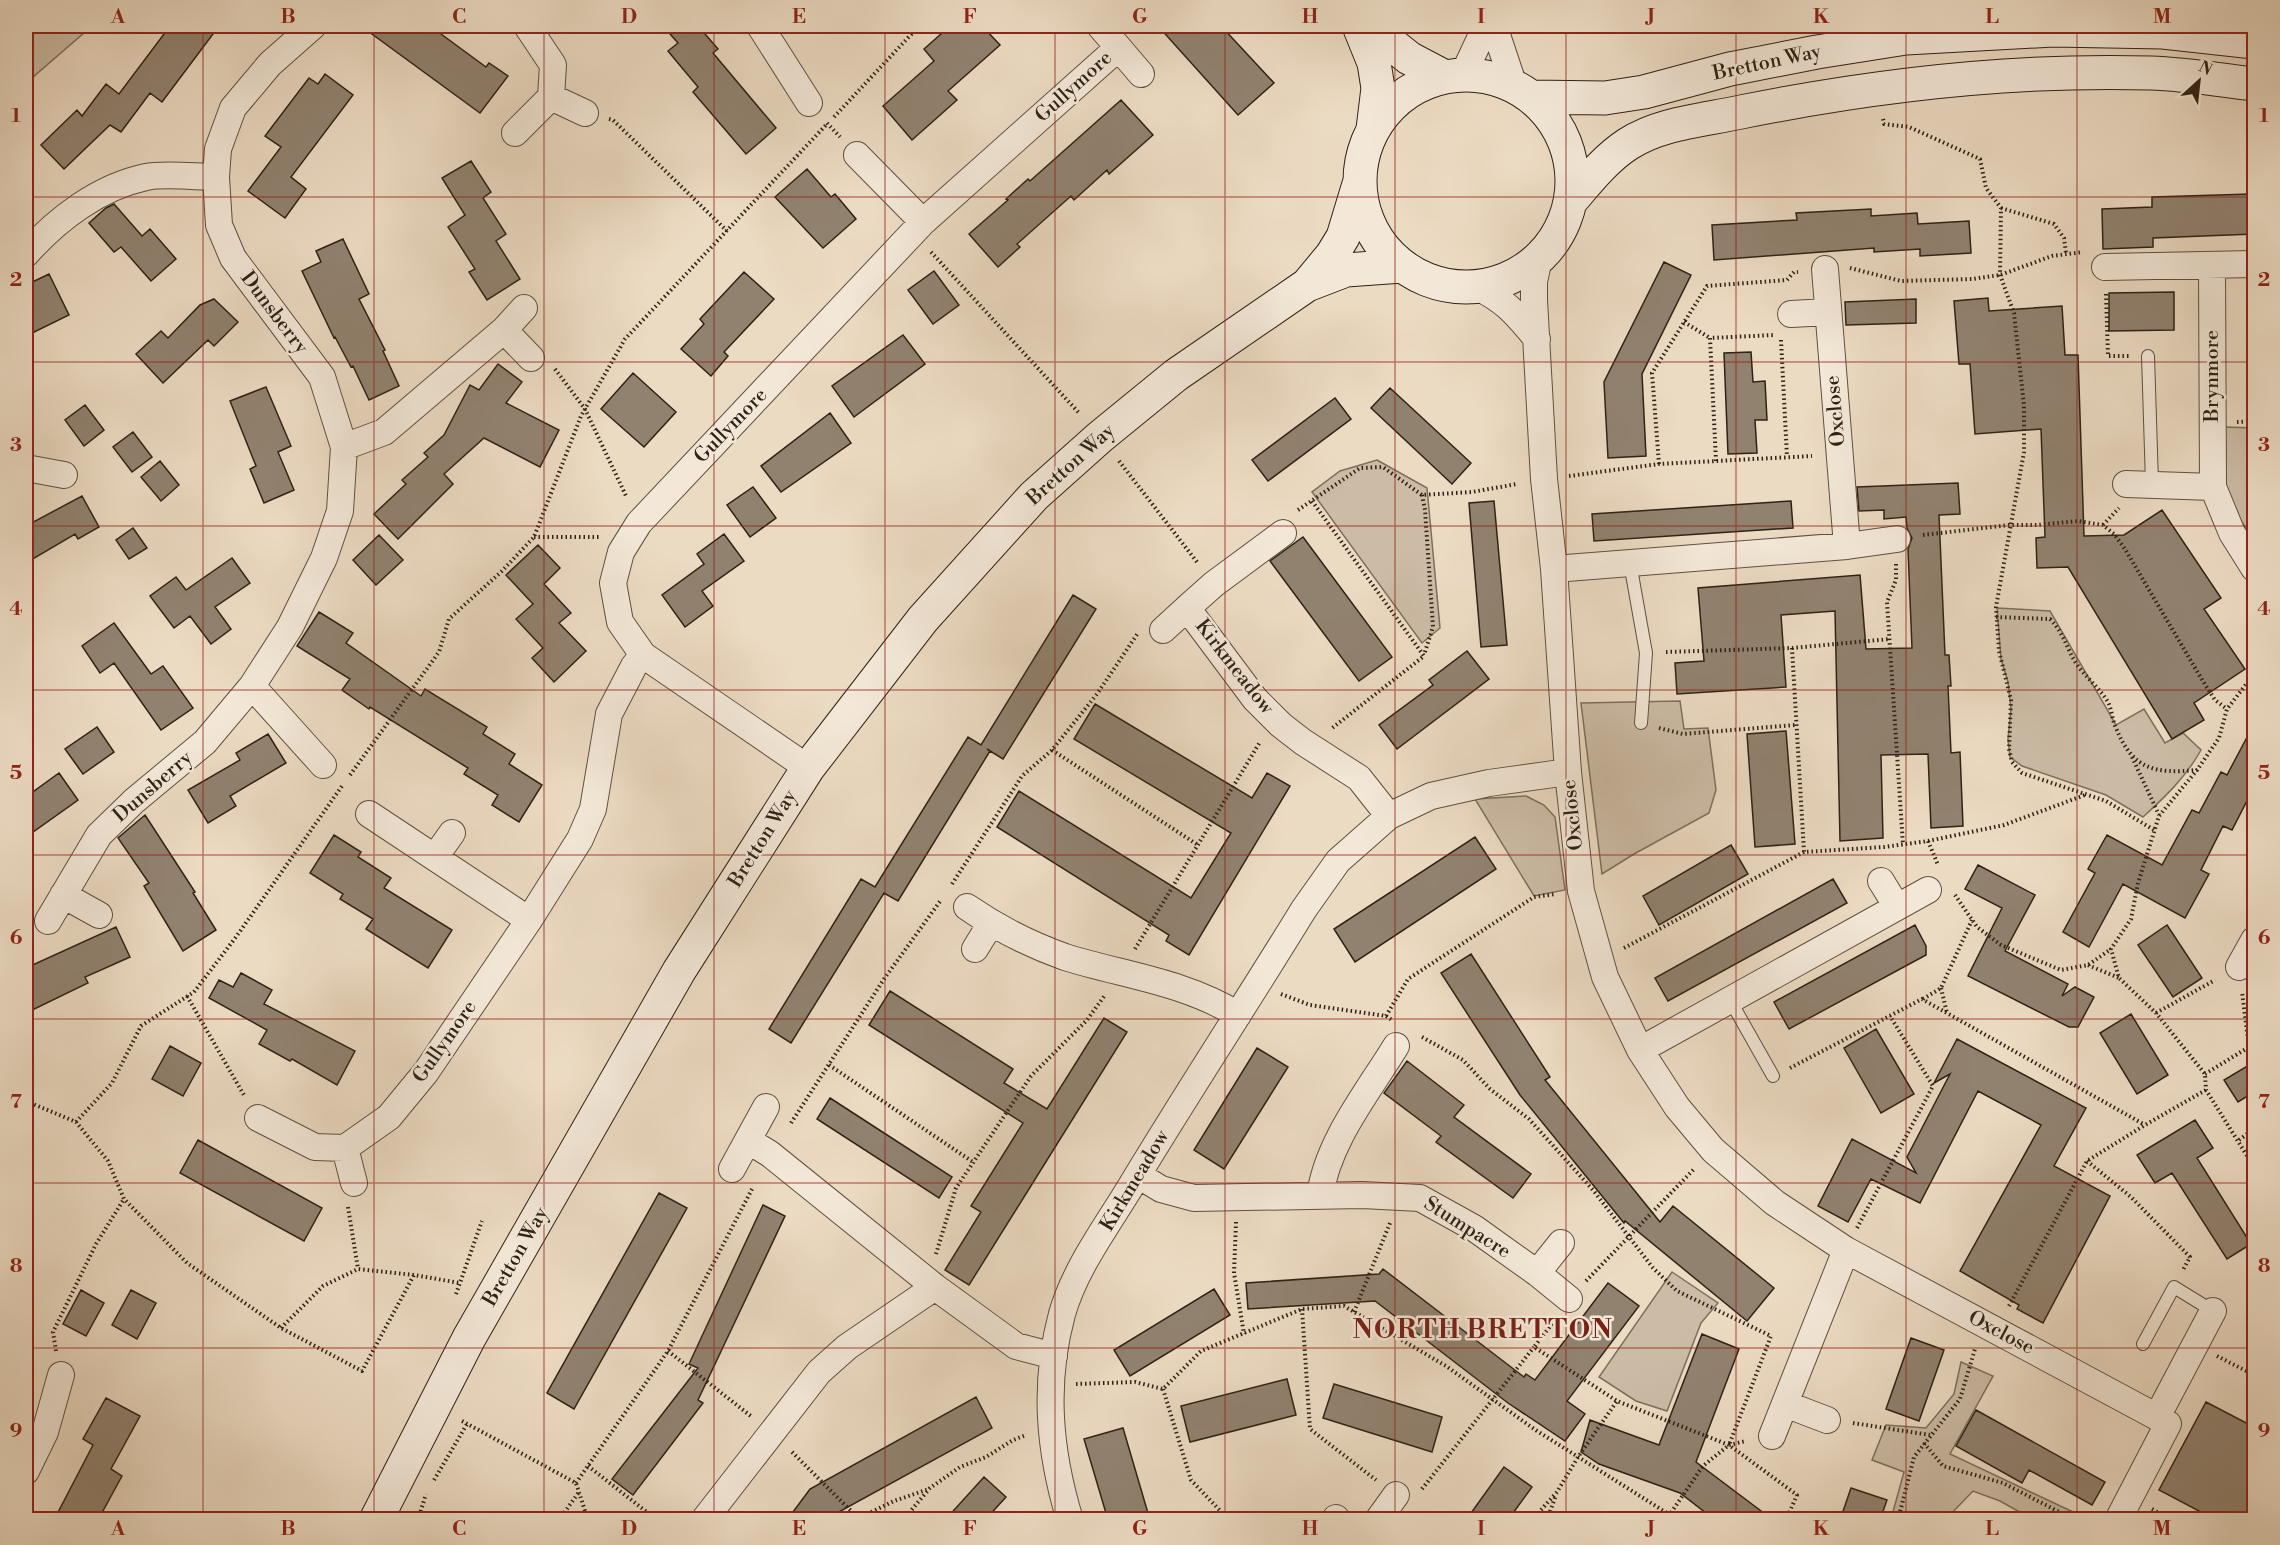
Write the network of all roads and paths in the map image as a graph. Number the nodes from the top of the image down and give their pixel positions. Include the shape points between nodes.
1 (313, 26) edge
2 (527, 26) edge
3 (760, 26) edge
4 (919, 26) edge
5 (1100, 26) edge
6 (1359, 26) edge
7 (1369, 26) edge
8 (1485, 26) edge
9 (1494, 26) edge
10 (2254, 42) edge
11 (1118, 48) junction
12 (1141, 75) dead end
13 (1454, 76) junction
14 (2254, 84) edge
15 (1523, 92) junction
16 (551, 97) junction
17 (809, 103) joint
18 (585, 113) joint
19 (1883, 116) dead end
20 (828, 124) junction
21 (1373, 129) junction
22 (515, 133) dead end
23 (857, 155) joint
24 (216, 177) junction
25 (1360, 183) junction
26 (1570, 202) junction
27 (2001, 208) junction
28 (919, 228) junction
29 (727, 231) junction
30 (2066, 253) dead end
31 (26, 254) edge
32 (1539, 258) junction
33 (2254, 264) edge
34 (2212, 265) junction
35 (1402, 266) junction
36 (2105, 267) joint
37 (1825, 269) dead end
38 (1307, 285) junction
39 (1477, 287) junction
40 (524, 308) dead end
41 (1828, 312) junction
42 (1791, 314) dead end
43 (1684, 322) dead end
44 (504, 330) junction
45 (1710, 338) junction
46 (1537, 339) junction
47 (2148, 356) joint
48 (531, 357) joint
49 (585, 410) junction
50 (2254, 421) edge
51 (2230, 423) dead end
52 (1101, 437) junction
53 (344, 447) junction
54 (1839, 454) junction
55 (1788, 457) junction
56 (1716, 461) junction
57 (26, 467) edge
58 (63, 474) dead end
59 (1544, 479) junction
60 (2152, 483) junction
61 (2126, 484) dead end
62 (2213, 487) junction
63 (1422, 495) junction
64 (1312, 501) junction
65 (1289, 522) joint
66 (2009, 525) junction
67 (635, 530) junction
68 (534, 537) junction
69 (1897, 538) junction
70 (1847, 546) junction
71 (1630, 563) junction
72 (1200, 565) dead end
73 (2254, 568) edge
74 (1554, 569) junction
75 (1188, 608) junction
76 (1996, 617) junction
77 (1151, 630) joint
78 (1890, 639) junction
79 (1792, 648) junction
80 (1646, 653) junction
81 (643, 655) junction
82 (1424, 656) junction
83 (2254, 674) edge
84 (252, 686) junction
85 (2227, 709) junction
86 (1274, 718) junction
87 (1641, 723) joint
88 (1796, 725) junction
89 (1309, 746) junction
90 (1052, 750) junction
91 (2131, 755) junction
92 (323, 765) joint
93 (808, 768) junction
94 (2197, 770) junction
95 (1568, 772) junction
96 (340, 789) junction
97 (2087, 794) junction
98 (369, 814) joint
99 (1389, 816) junction
100 (2159, 816) junction
101 (2154, 830) junction
102 (452, 833) dead end
103 (1928, 841) junction
104 (1198, 845) junction
105 (1903, 845) junction
106 (1804, 852) junction
107 (435, 857) junction
108 (1881, 880) dead end
109 (1939, 882) junction
110 (1581, 891) junction
111 (63, 895) junction
112 (967, 907) dead end
113 (1897, 907) junction
114 (99, 915) dead end
115 (529, 920) junction
116 (1972, 920) junction
117 (48, 921) dead end
118 (991, 923) junction
119 (2254, 940) edge
120 (2111, 949) junction
121 (975, 950) dead end
122 (1599, 961) junction
123 (2088, 965) junction
124 (2239, 967) junction
125 (1121, 972) junction
126 (2119, 978) junction
127 (1261, 979) junction
128 (1941, 988) junction
129 (187, 996) junction
130 (1922, 999) junction
131 (1730, 1000) junction
132 (1947, 1013) junction
133 (2156, 1013) junction
134 (1238, 1015) junction
135 (1386, 1016) junction
136 (1890, 1016) junction
137 (1402, 1033) junction
138 (1640, 1050) junction
139 (829, 1065) junction
140 (2205, 1074) junction
141 (1773, 1076) joint
142 (2206, 1090) junction
143 (26, 1101) edge
144 (766, 1107) dead end
145 (258, 1118) joint
146 (76, 1122) junction
147 (2145, 1125) junction
148 (2254, 1130) edge
149 (2239, 1140) junction
150 (345, 1148) junction
151 (760, 1148) junction
152 (1713, 1150) junction
153 (2087, 1161) junction
154 (973, 1162) junction
155 (2254, 1167) edge
156 (732, 1169) dead end
157 (1138, 1175) junction
158 (354, 1184) joint
159 (1320, 1196) junction
160 (1401, 1197) junction
161 (1237, 1198) junction
162 (124, 1199) junction
163 (1628, 1236) junction
164 (1561, 1243) dead end
165 (1846, 1250) junction
166 (358, 1269) junction
167 (1537, 1273) junction
168 (414, 1275) junction
169 (928, 1282) junction
170 (460, 1283) dead end
171 (2174, 1287) junction
172 (1569, 1299) junction
173 (1302, 1309) junction
174 (2213, 1311) joint
175 (1354, 1312) junction
176 (1989, 1327) junction
177 (281, 1328) junction
178 (1244, 1334) junction
179 (2143, 1344) dead end
180 (2195, 1344) junction
181 (1534, 1347) junction
182 (668, 1351) junction
183 (1054, 1356) junction
184 (61, 1376) joint
185 (2254, 1376) edge
186 (1051, 1385) junction
187 (1163, 1389) junction
188 (1494, 1400) junction
189 (1617, 1401) junction
190 (1785, 1404) junction
191 (2157, 1417) junction
192 (461, 1420) dead end
193 (1827, 1420) joint
194 (467, 1424) junction
195 (772, 1432) junction
196 (1051, 1433) junction
197 (1930, 1435) junction
198 (1772, 1436) dead end
199 (1924, 1443) junction
200 (1729, 1445) junction
201 (1578, 1457) junction
202 (588, 1466) junction
203 (26, 1471) edge
204 (576, 1483) junction
205 (930, 1488) junction
206 (579, 1492) junction
207 (1557, 1492) junction
208 (1396, 1495) junction
209 (1669, 1514) junction
210 (856, 1518) edge
211 (418, 1519) edge
212 (376, 1520) edge
213 (448, 1520) edge
214 (560, 1520) edge
215 (588, 1520) edge
216 (657, 1520) edge
217 (704, 1520) edge
218 (903, 1520) edge
219 (1070, 1520) edge
220 (1229, 1520) edge
221 (1378, 1520) edge
222 (1532, 1520) edge
223 (1547, 1520) edge
224 (1665, 1520) edge
225 (1678, 1520) edge
226 (1786, 1520) edge
227 (1898, 1520) edge
228 (2075, 1520) edge
229 (2118, 1520) edge

1 - 24 street, Dunsberry via 270,64 233,108 218,149
2 - 16 street via 553,65
3 - 17 street
4 - 20 path
5 - 11 street, Gullymore
6 - 21 street via 1374,63 1378,88
7 - 13 street via 1409,58
8 - 13 street
9 - 15 street
10 - 15 street, Bretton Way via 2163,33 2053,30 1916,37 1730,69 1605,98
11 - 12 street, Gullymore
11 - 28 street, Gullymore
13 - 15 street via 1494,79
13 - 21 street via 1426,83 1405,94
14 - 26 street via 2152,73 2050,74 1953,79 1805,99 1654,132 1629,143 1603,164
15 - 26 street via 1552,118 1566,144 1572,172
16 - 18 street
16 - 22 street
17 - 20 path
18 - 29 path via 613,120
19 - 27 path via 1884,124 1909,126 1980,159 1986,188
20 - 23 path
20 - 29 path
21 - 25 street via 1363,155
23 - 28 street
24 - 31 street via 147,176 97,194
24 - 53 street, Dunsberry via 219,225 233,258 322,377
25 - 35 street via 1370,224 1380,243
25 - 38 street, Bretton Way via 1343,237
26 - 32 street via 1560,230
27 - 30 path via 2054,224 2064,238
27 - 66 path via 2000,274 2014,313 2024,406 2024,452
28 - 52 path
28 - 67 street, Gullymore
29 - 49 path via 625,339
32 - 39 street via 1511,278
32 - 46 street, Oxclose via 1534,282
33 - 34 street
34 - 36 street
34 - 62 street, Brynmore
35 - 38 street, Bretton Way via 1346,270
35 - 39 street via 1425,279
36 - 47 path via 2108,356
37 - 41 street, Oxclose
38 - 52 street, Bretton Way via 1176,375
39 - 46 street via 1511,308
40 - 44 street
41 - 42 street
41 - 54 street, Oxclose
43 - 45 path
44 - 48 street
44 - 53 street via 384,432
45 - 55 path via 1781,334
45 - 56 path
46 - 59 street, Oxclose
47 - 60 lane
48 - 49 path via 544,354
49 - 67 path
49 - 68 path
50 - 51 path
52 - 72 path
52 - 93 street, Bretton Way via 1034,496 923,619
53 - 84 street, Dunsberry via 340,511 324,558 290,627
54 - 55 path
54 - 70 street, Oxclose
55 - 56 path
56 - 59 path
57 - 58 street
59 - 63 path via 1472,492
59 - 74 street, Oxclose
60 - 61 street
60 - 62 street
62 - 73 street, Brynmore via 2232,533
63 - 64 path via 1383,467 1360,468
63 - 82 path via 1433,627
64 - 65 path
64 - 82 path
65 - 75 street, Kirkmeadow
66 - 69 path
66 - 76 path
66 - 85 path via 2078,521 2103,525 2114,534 2201,678
67 - 68 path
67 - 81 street, Gullymore via 621,552 613,583 620,622
68 - 96 path via 449,619 439,652
69 - 70 street
69 - 78 path via 1896,580 1887,602
70 - 71 street
71 - 74 street
71 - 80 lane
74 - 95 street, Oxclose
75 - 77 street, Kirkmeadow
75 - 86 street, Kirkmeadow
76 - 91 path via 2050,619 2066,638 2077,664 2108,703
76 - 97 path via 1999,651 2011,700 2012,762 2022,772
77 - 90 path
78 - 79 path
78 - 105 path
79 - 80 path
79 - 88 path
80 - 87 lane
81 - 93 street, Gullymore
81 - 115 street, Gullymore via 609,714 593,808 580,839
82 - 89 path
83 - 85 path
84 - 92 street
84 - 111 street, Dunsberry via 205,742 99,835
85 - 94 path via 2219,738
86 - 89 street, Kirkmeadow
86 - 104 path
87 - 88 path via 1683,734
88 - 106 path
89 - 99 street, Kirkmeadow via 1359,778
90 - 104 path
90 - 139 path via 1022,776
91 - 94 path via 2158,772
91 - 100 path
92 - 96 path
93 - 212 street, Bretton Way via 679,971 469,1338
94 - 100 path
95 - 99 street, Kirkmeadow via 1431,796
95 - 110 street, Oxclose
96 - 98 path
96 - 129 path via 236,937
97 - 101 path
97 - 103 path via 2004,825
98 - 107 street
99 - 127 street, Kirkmeadow via 1338,861
100 - 101 path
101 - 120 path via 2131,919
102 - 107 street
103 - 105 path
103 - 109 path
104 - 125 path
105 - 106 path
106 - 122 path
107 - 115 street
108 - 113 street
109 - 113 street
109 - 116 path
110 - 122 street, Oxclose
110 - 135 path via 1534,897 1408,979
111 - 114 street
111 - 117 street, Dunsberry
112 - 118 street
113 - 131 street
115 - 150 street, Gullymore via 389,1117
116 - 123 path via 2001,945 2061,970
116 - 128 path
118 - 121 street
118 - 125 street via 1063,956
119 - 124 street
120 - 123 path
120 - 126 path
122 - 138 street, Oxclose
123 - 126 path
124 - 133 path
124 - 140 path via 2249,1047
125 - 134 street via 1197,995
125 - 154 path via 1087,1020 1031,1076
126 - 133 path
127 - 134 street, Kirkmeadow
127 - 135 path via 1274,992 1310,1005
128 - 130 path
128 - 132 path
129 - 145 path
129 - 146 path via 141,1026 112,1083
130 - 132 path
130 - 136 path
131 - 138 street
131 - 141 lane
132 - 147 path
133 - 140 path
134 - 157 street, Kirkmeadow
135 - 137 path
136 - 141 path
136 - 165 path via 1933,1086
137 - 159 street via 1336,1144 1323,1175
137 - 163 path via 1463,1060 1490,1089 1529,1119
138 - 152 street, Oxclose via 1677,1107
139 - 151 path
139 - 154 path
140 - 142 path
142 - 147 path
142 - 149 path
143 - 146 path
144 - 151 street
145 - 150 street via 315,1147
146 - 162 path via 108,1161
147 - 153 path
148 - 149 path
149 - 155 path
150 - 158 street
151 - 156 street
151 - 169 street
151 - 182 path
152 - 163 path
152 - 165 street, Oxclose via 1774,1203
153 - 171 path via 2131,1197 2190,1257
153 - 176 path
154 - 169 path via 956,1188
157 - 161 street, Stumpacre via 1161,1190 1194,1198
157 - 183 street, Kirkmeadow via 1079,1274 1062,1313
158 - 166 path via 347,1210
159 - 160 street, Stumpacre
159 - 161 street, Stumpacre
160 - 167 street, Stumpacre via 1420,1198 1474,1228
160 - 175 path
161 - 178 path via 1234,1273
162 - 177 path via 187,1263
162 - 184 path via 96,1244 52,1332
163 - 172 path
163 - 200 path via 1677,1291 1771,1336
164 - 167 street
165 - 176 street, Oxclose
165 - 190 street
166 - 168 path
166 - 177 path via 323,1286
167 - 172 street, Stumpacre
168 - 170 path
168 - 177 path via 362,1371
169 - 183 street via 1017,1346
169 - 195 street via 826,1366
171 - 174 lane
171 - 179 lane
172 - 181 path
173 - 175 path via 1344,1306
173 - 178 path
173 - 208 path via 1310,1429
174 - 180 street
175 - 188 path via 1446,1366
176 - 191 street, Oxclose
176 - 197 path via 1960,1399
178 - 187 path via 1201,1351
180 - 185 path
180 - 191 street
181 - 188 path
181 - 189 path
182 - 195 path
182 - 202 path
183 - 186 street, Kirkmeadow
184 - 203 street via 45,1432
186 - 187 path via 1135,1382
186 - 196 street, Kirkmeadow
187 - 220 path via 1191,1480
188 - 201 path
188 - 208 path via 1419,1492
189 - 200 path
189 - 201 path
190 - 193 street
190 - 198 street
191 - 229 street via 2168,1424
192 - 194 path
193 - 197 path
194 - 204 path
194 - 211 path via 429,1487
195 - 210 path
195 - 217 street
196 - 205 path via 1031,1433 1013,1440 960,1467
196 - 219 street, Kirkmeadow
197 - 199 path
199 - 227 path via 1914,1457
199 - 228 path via 1943,1466 2003,1483
200 - 209 path via 1703,1466
200 - 226 path via 1797,1495
201 - 207 path
201 - 209 path
202 - 204 path
202 - 216 path
204 - 206 path
205 - 210 path
205 - 218 path
206 - 214 path
206 - 215 path
207 - 222 path
207 - 223 path
208 - 221 street
209 - 224 path
209 - 225 path
211 - 213 path

